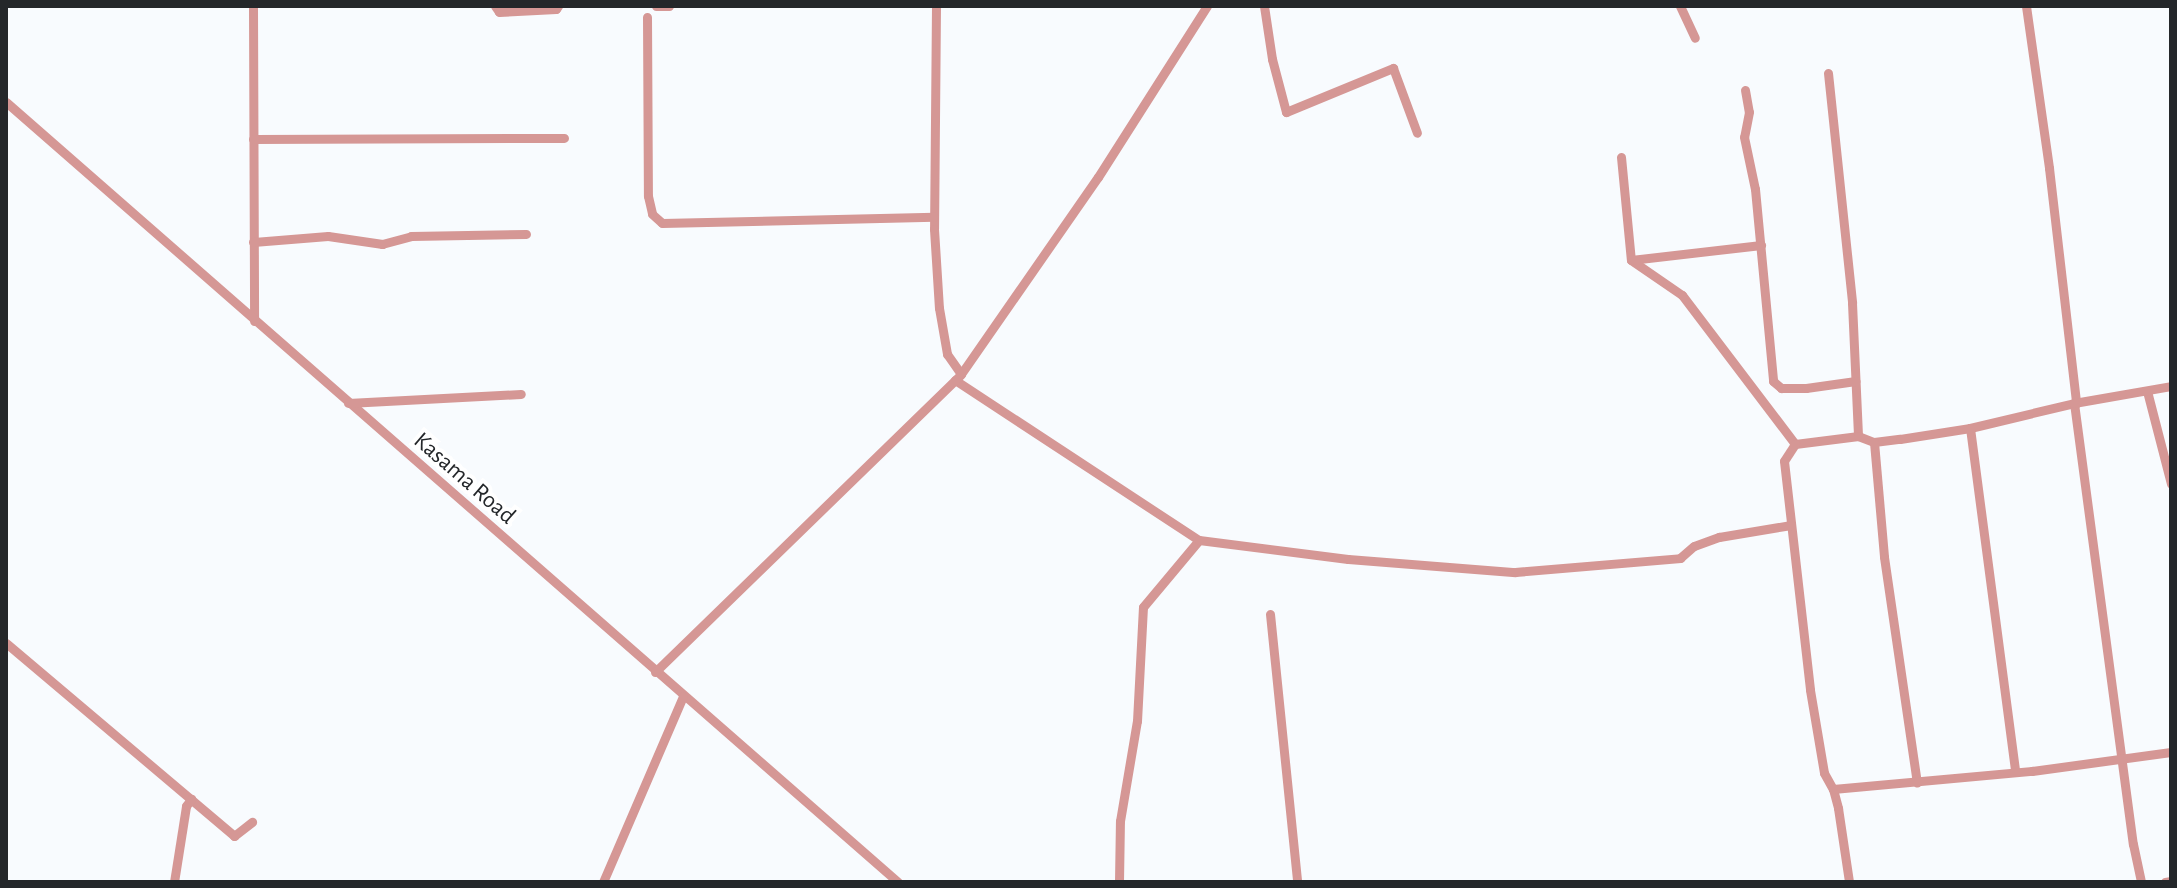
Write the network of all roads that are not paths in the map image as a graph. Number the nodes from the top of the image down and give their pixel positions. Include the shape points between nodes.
1 (253, 6) edge
2 (495, 6) edge
3 (558, 6) edge
4 (656, 6) edge
5 (669, 6) edge
6 (936, 6) edge
7 (1207, 6) edge
8 (1264, 6) edge
9 (1680, 6) edge
10 (2026, 6) edge
11 (647, 17) dead end
12 (1695, 38) dead end
13 (1828, 73) dead end
14 (1745, 90) dead end
15 (6, 102) edge
16 (1417, 133) dead end
17 (564, 138) dead end
18 (253, 139) junction
19 (1621, 157) dead end
20 (934, 217) junction
21 (526, 234) dead end
22 (253, 242) junction
23 (1761, 245) junction
24 (1631, 260) junction
25 (254, 321) junction
26 (958, 377) junction
27 (1856, 381) junction
28 (2171, 386) edge
29 (2147, 391) junction
30 (521, 394) dead end
31 (348, 403) junction
32 (2075, 403) junction
33 (1970, 428) junction
34 (1858, 436) junction
35 (1874, 442) junction
36 (1795, 444) junction
37 (2171, 484) edge
38 (1791, 525) junction
39 (1199, 540) junction
40 (1270, 614) dead end
41 (6, 643) edge
42 (655, 672) junction
43 (683, 696) junction
44 (2171, 752) edge
45 (2122, 759) junction
46 (2015, 772) junction
47 (1917, 783) junction
48 (1833, 789) junction
49 (191, 799) junction
50 (252, 822) dead end
51 (2171, 881) edge
52 (174, 882) edge
53 (603, 882) edge
54 (898, 882) edge
55 (1119, 882) edge
56 (1297, 882) edge
57 (1849, 882) edge
58 (2141, 882) edge
59 (2165, 882) edge

1 - 18 street
2 - 3 street via 499,12
4 - 5 street
6 - 20 street
7 - 26 street via 1098,177
8 - 16 street via 1286,112 1393,68
9 - 12 street
10 - 32 street
11 - 20 street via 648,196 652,214 662,223
13 - 27 street
14 - 23 street via 1749,112 1744,137
15 - 25 street, Kasama Road
17 - 18 street
18 - 22 street
19 - 24 street
20 - 26 street via 943,337
21 - 22 street via 411,236 382,244 328,236
22 - 25 street
23 - 24 street
23 - 27 street via 1773,381 1781,388 1806,388
24 - 36 street via 1682,295
25 - 31 street, Kasama Road
26 - 39 street
26 - 42 street
27 - 34 street
28 - 29 street
29 - 32 street
29 - 37 street
30 - 31 street
31 - 42 street, Kasama Road
32 - 33 street
32 - 45 street
33 - 35 street
33 - 46 street
34 - 35 street
34 - 36 street
35 - 47 street via 1884,557
36 - 38 street via 1784,461
38 - 39 street via 1719,537 1680,558 1515,572
38 - 48 street via 1815,725 1824,773
39 - 55 street via 1143,607 1137,721 1120,821
40 - 56 street
41 - 49 street
42 - 43 street, Kasama Road
43 - 53 street
43 - 54 street, Kasama Road
44 - 45 street
45 - 46 street
45 - 58 street
46 - 47 street
47 - 48 street
48 - 57 street
49 - 50 street via 234,836
49 - 52 street
51 - 59 street

